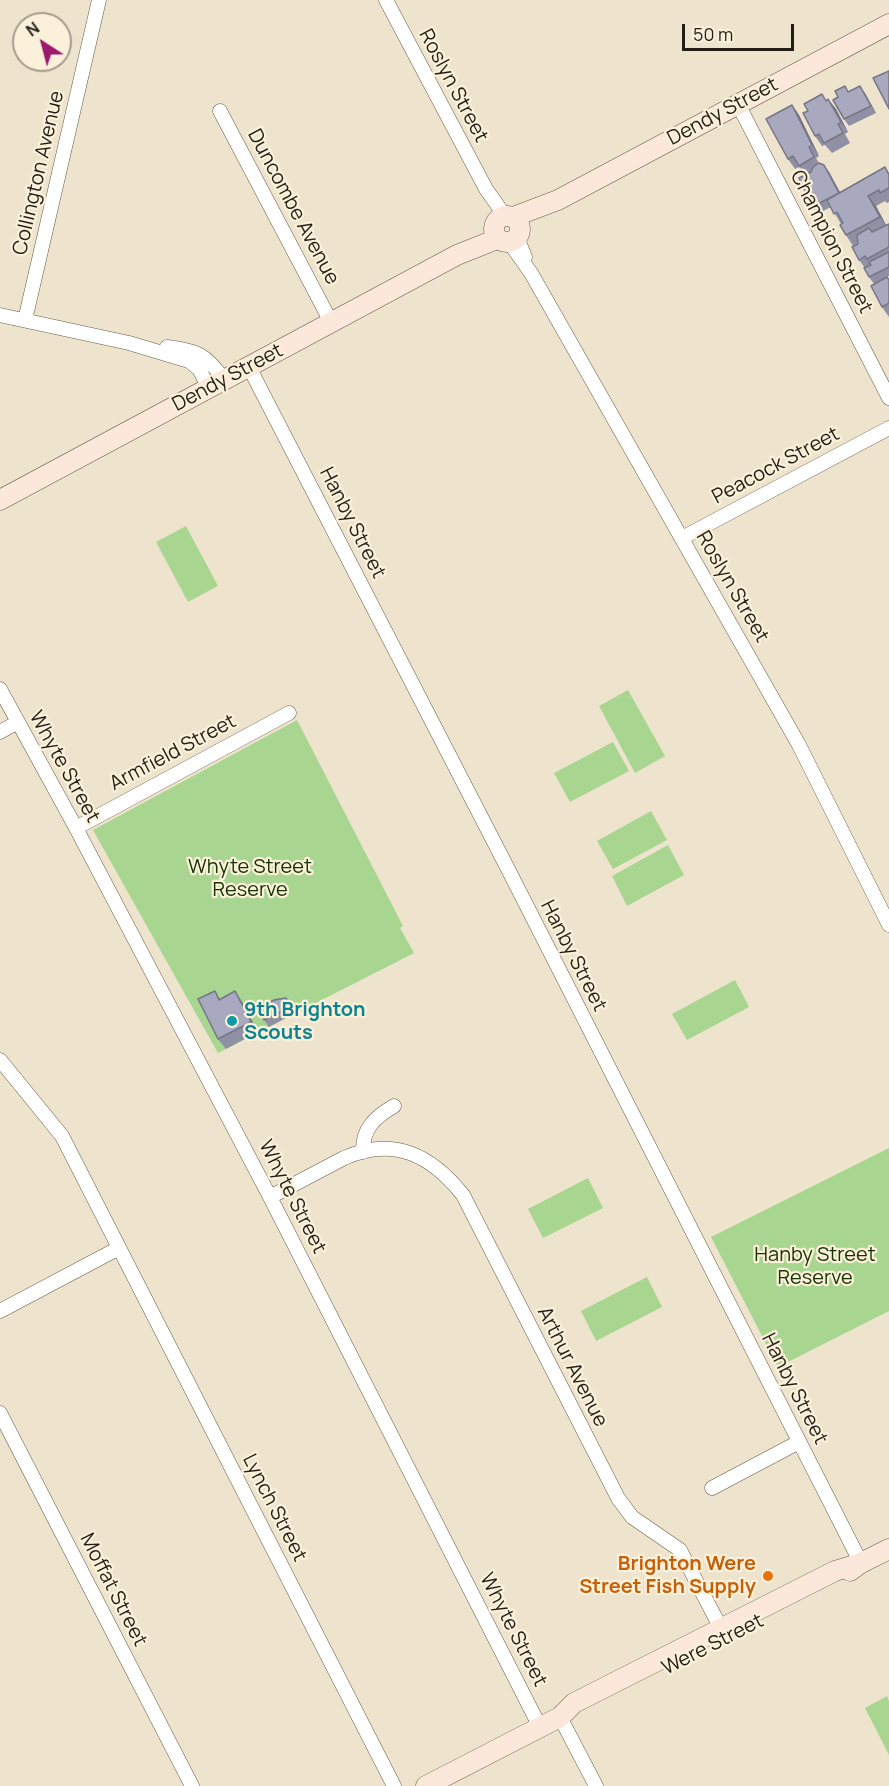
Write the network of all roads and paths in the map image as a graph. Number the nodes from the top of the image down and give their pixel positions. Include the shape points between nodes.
1 (99, 0) edge
2 (386, 0) edge
3 (889, 24) edge
4 (738, 104) junction
5 (220, 111) dead end
6 (506, 228) junction
7 (0, 315) edge
8 (25, 320) junction
9 (332, 322) junction
10 (249, 367) junction
11 (217, 384) junction
12 (889, 398) edge
13 (889, 428) edge
14 (0, 500) edge
15 (682, 538) junction
16 (0, 689) edge
17 (289, 713) dead end
18 (18, 722) junction
19 (0, 732) edge
20 (76, 828) junction
21 (889, 925) edge
22 (0, 1060) edge
23 (394, 1107) dead end
24 (363, 1152) junction
25 (270, 1197) junction
26 (119, 1248) junction
27 (0, 1311) edge
28 (0, 1413) edge
29 (799, 1442) junction
30 (712, 1488) dead end
31 (889, 1549) edge
32 (861, 1563) junction
33 (724, 1633) junction
34 (560, 1717) junction
35 (540, 1727) junction
36 (192, 1786) edge
37 (394, 1786) edge
38 (426, 1786) edge
39 (597, 1786) edge

1 - 8 street, Collington Avenue
2 - 6 street, Roslyn Street
3 - 4 street, Dendy Street
4 - 6 street, Dendy Street
4 - 12 street, Champion Street
5 - 9 street, Duncombe Avenue
6 - 9 street, Dendy Street
6 - 15 street, Roslyn Street
7 - 8 street
8 - 11 street via 129,343 198,352 212,362
9 - 10 street, Dendy Street
10 - 11 street, Dendy Street
10 - 29 street, Hanby Street
11 - 14 street, Dendy Street
13 - 15 street, Peacock Street
15 - 21 street, Roslyn Street via 799,745
16 - 18 street, Whyte Street
17 - 20 street, Armfield Street
18 - 19 street
18 - 20 street, Whyte Street
20 - 25 street, Whyte Street
22 - 26 street, Lynch Street via 58,1129
23 - 24 street via 372,1122
24 - 25 street, Arthur Avenue
24 - 33 street, Arthur Avenue via 387,1149 418,1155 443,1172 463,1195 618,1498 632,1517 680,1550
25 - 35 street, Whyte Street
26 - 27 street
26 - 37 street, Lynch Street
28 - 36 street, Moffat Street
29 - 30 street
29 - 32 street, Hanby Street
31 - 32 street, Were Street
32 - 33 street, Were Street via 838,1581
33 - 34 street, Were Street via 580,1714
34 - 35 street, Were Street
34 - 39 street
35 - 38 street, Were Street

